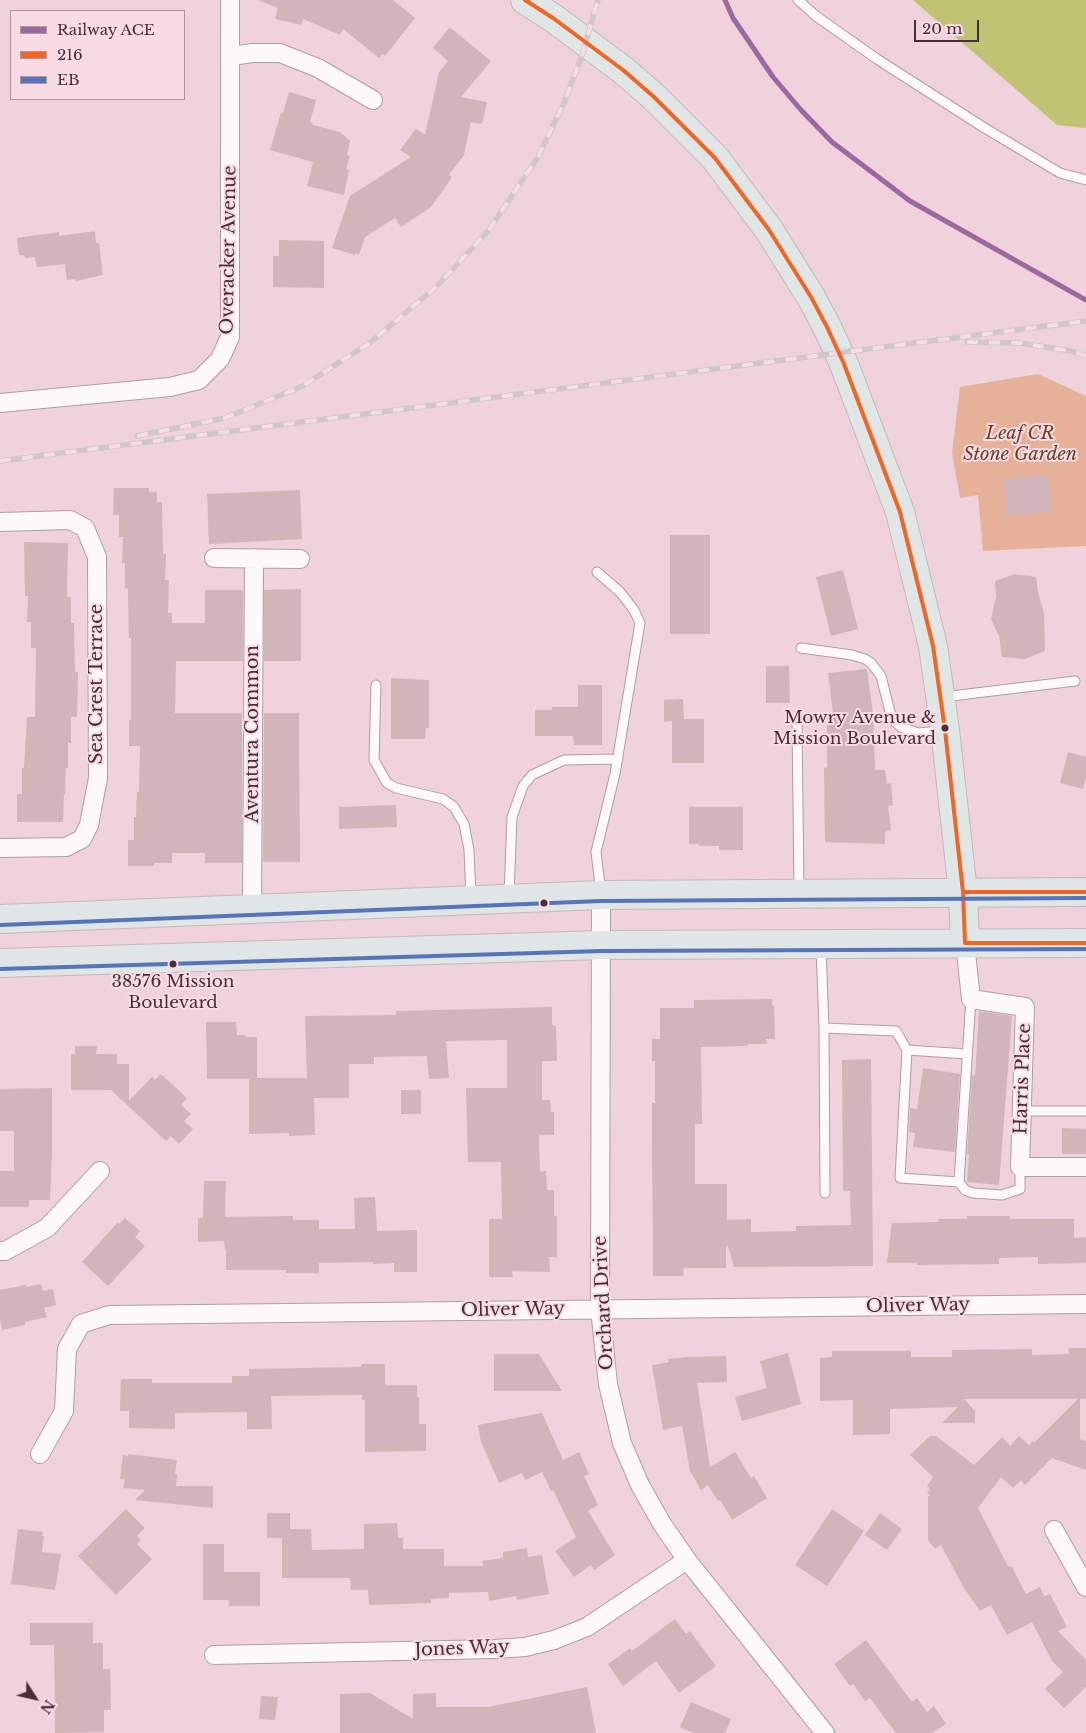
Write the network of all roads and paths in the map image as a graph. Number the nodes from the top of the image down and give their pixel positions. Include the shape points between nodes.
1 (230, 0) edge
2 (525, 0) edge
3 (547, 0) edge
4 (798, 0) edge
5 (231, 56) junction
6 (373, 100) dead end
7 (1086, 180) edge
8 (0, 404) edge
9 (896, 499) junction
10 (0, 522) edge
11 (214, 558) dead end
12 (254, 558) junction
13 (300, 559) dead end
14 (597, 572) dead end
15 (800, 648) dead end
16 (1075, 681) dead end
17 (376, 685) dead end
18 (940, 697) junction
19 (797, 723) dead end
20 (945, 730) junction
21 (618, 759) junction
22 (0, 848) edge
23 (963, 892) junction
24 (1086, 892) edge
25 (799, 894) junction
26 (601, 895) junction
27 (509, 899) junction
28 (472, 900) junction
29 (252, 909) junction
30 (0, 919) edge
31 (965, 943) junction
32 (1086, 943) edge
33 (821, 944) junction
34 (602, 945) junction
35 (0, 963) edge
36 (971, 1000) junction
37 (824, 1028) junction
38 (908, 1050) junction
39 (967, 1054) junction
40 (1022, 1111) junction
41 (1086, 1111) edge
42 (1020, 1167) junction
43 (1086, 1167) edge
44 (100, 1171) dead end
45 (959, 1182) junction
46 (825, 1193) dead end
47 (0, 1251) edge
48 (1086, 1304) edge
49 (600, 1309) junction
50 (40, 1454) dead end
51 (1054, 1530) dead end
52 (687, 1560) junction
53 (1086, 1587) edge
54 (214, 1655) dead end
55 (825, 1733) edge

1 - 5 street, Overacker Avenue
2 - 9 main road via 623,70 653,96 714,158 769,230 827,327
3 - 9 main road via 626,55 685,107 723,148 780,222 822,290 858,360
4 - 7 lane via 877,59 983,127 1060,173
5 - 6 street via 280,53 318,68
5 - 8 street, Overacker Avenue via 230,337 220,359 199,380 170,387
9 - 18 main road via 933,646
10 - 22 street, Sea Crest Terrace via 70,520 85,528 97,557 98,778 89,825 82,839 66,847
11 - 12 street
12 - 13 street
12 - 29 street, Aventura Common
14 - 21 lane via 620,592 640,623
15 - 20 lane via 865,659 881,676 890,712 901,728 918,732
16 - 18 lane
17 - 28 lane via 374,760 386,783 443,799 454,807 464,824
18 - 20 main road
19 - 25 lane
20 - 23 main road
21 - 26 lane via 596,852
21 - 27 lane via 564,760 532,775 523,786 512,817
23 - 24 main road
23 - 25 main road
23 - 31 main road
25 - 26 main road
26 - 27 main road
26 - 34 street, Orchard Drive
27 - 28 main road
28 - 29 main road
29 - 30 main road
31 - 32 main road
31 - 33 main road
31 - 36 street
33 - 34 main road
33 - 37 lane
34 - 35 main road
34 - 49 street, Orchard Drive
36 - 39 lane
36 - 40 street, Harris Place via 1025,1007
37 - 38 lane via 896,1031
37 - 46 lane
38 - 39 lane
38 - 45 lane via 900,1178
39 - 45 lane
40 - 41 lane
40 - 42 street, Harris Place
42 - 43 street
42 - 45 lane via 1020,1189 1002,1195 973,1193 965,1190
44 - 47 street via 47,1228
48 - 49 street, Oliver Way
49 - 50 street, Oliver Way via 109,1315 81,1324 67,1349 64,1411
49 - 52 street, Orchard Drive via 608,1384 622,1443 640,1485
51 - 53 street
52 - 54 street, Jones Way via 587,1627 525,1647
52 - 55 street, Orchard Drive

